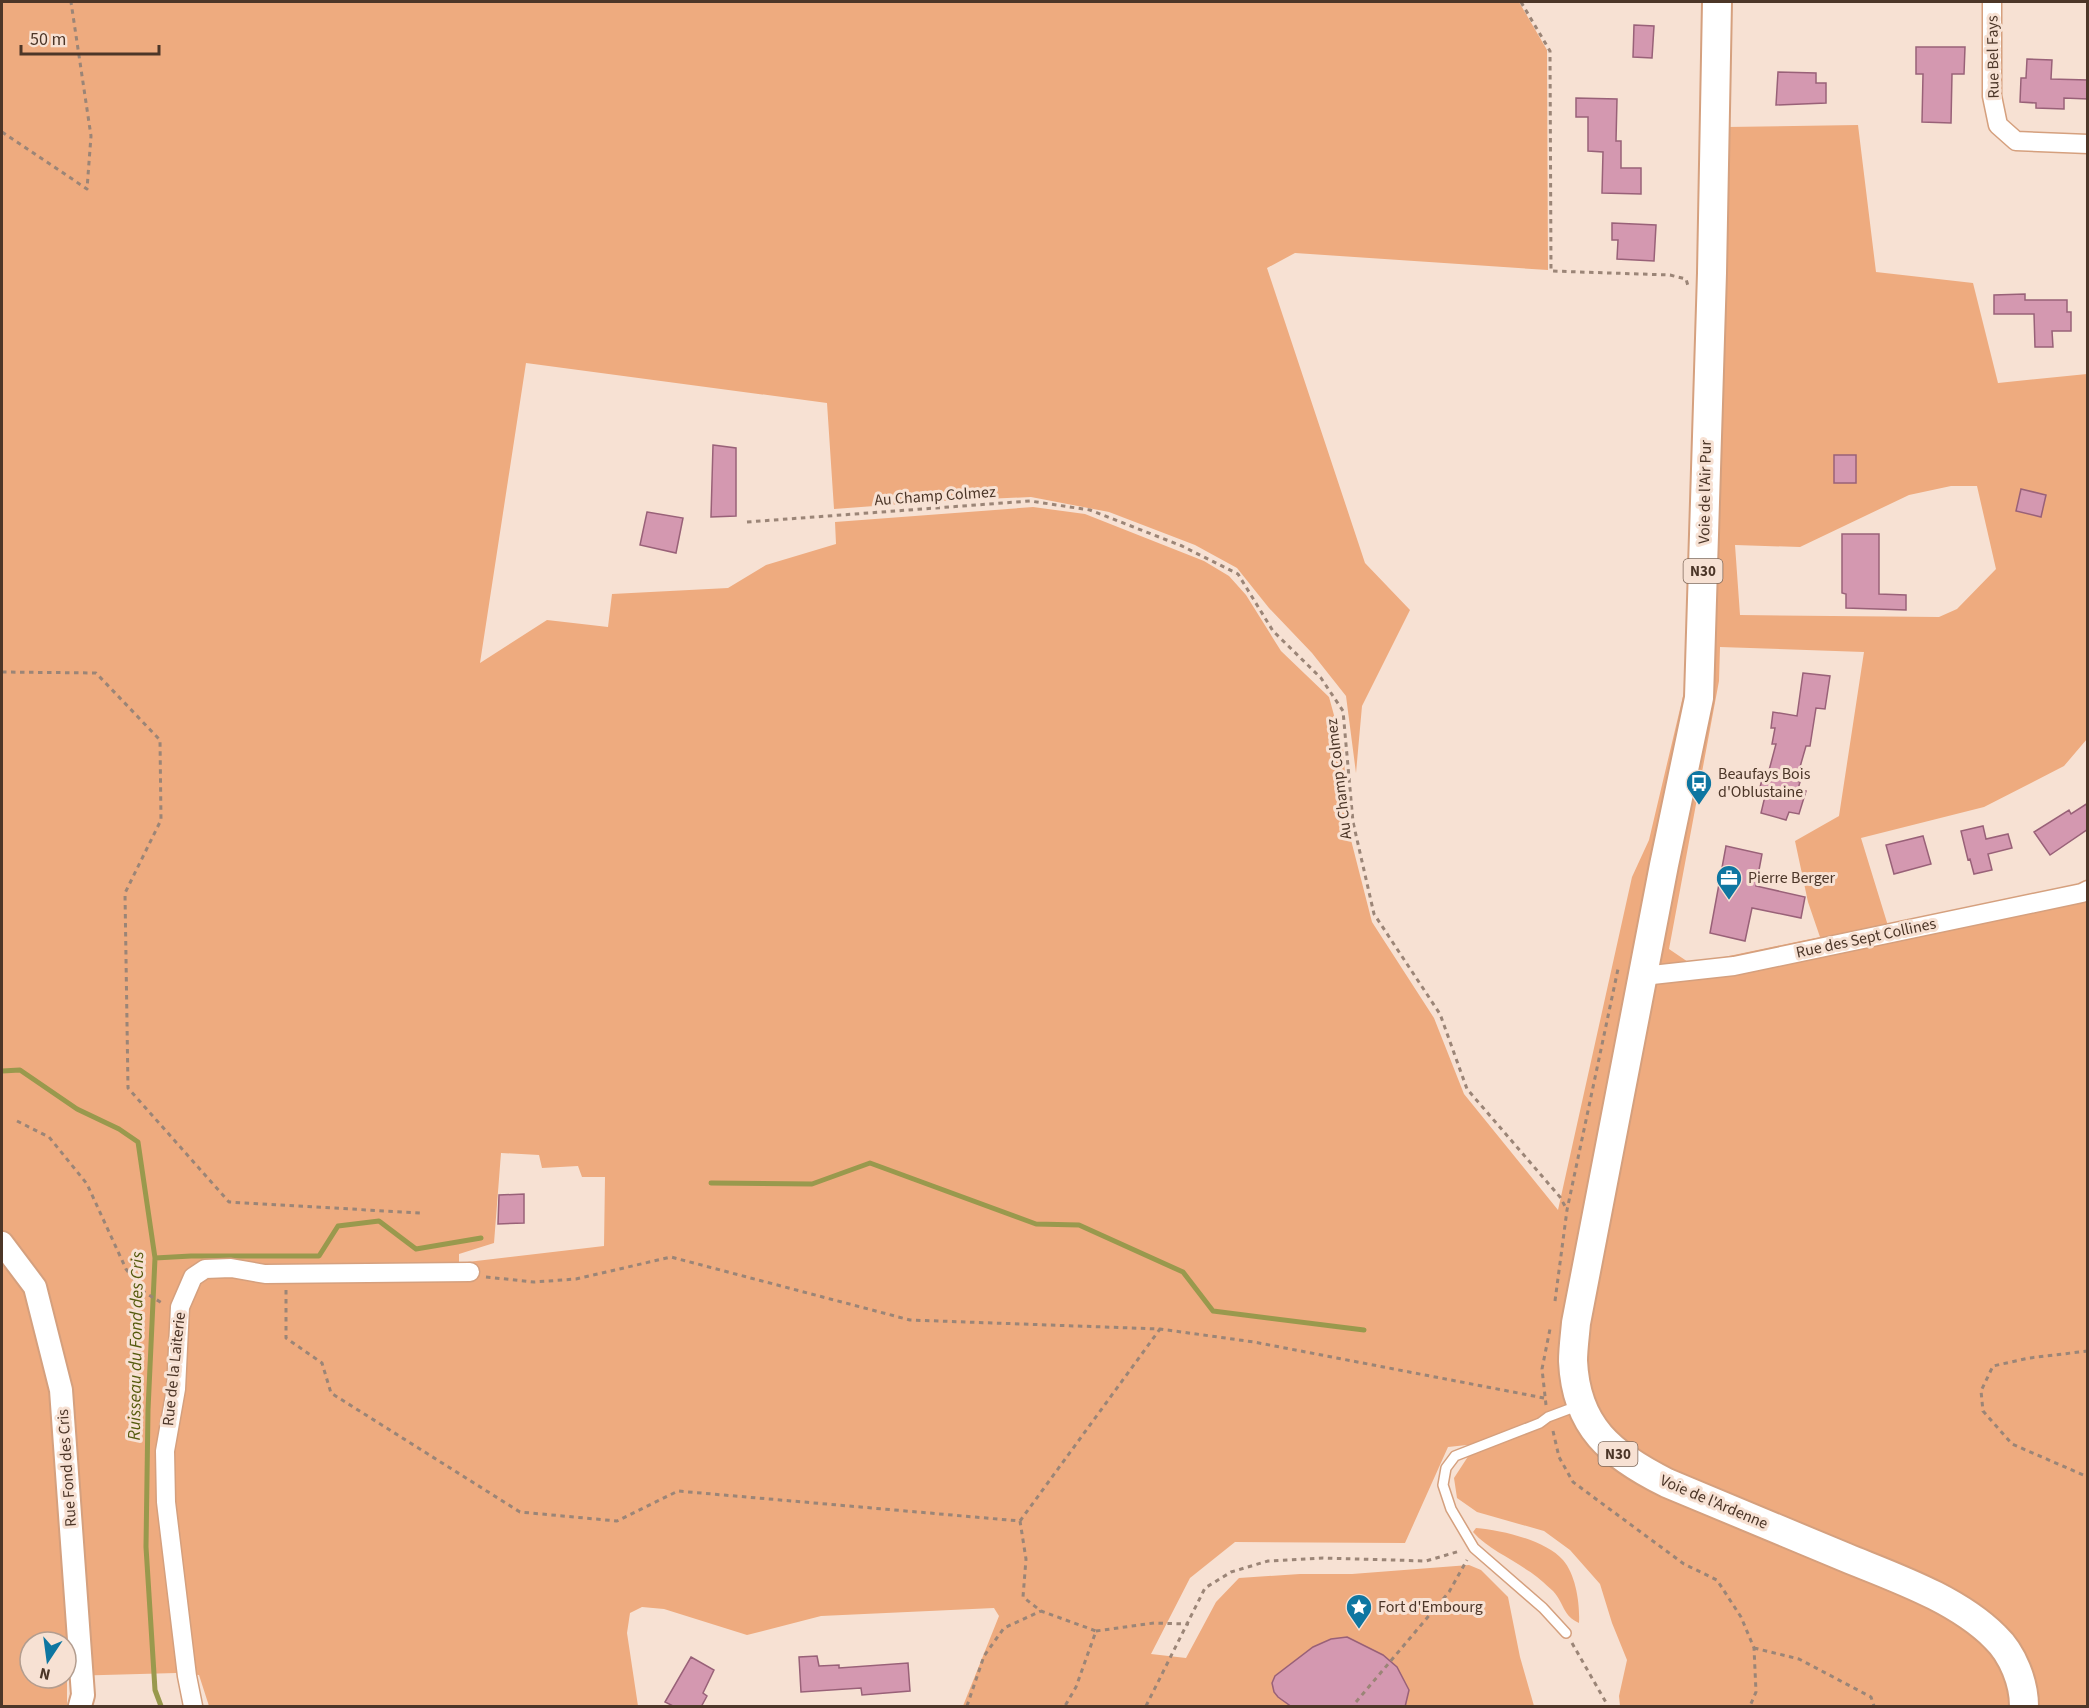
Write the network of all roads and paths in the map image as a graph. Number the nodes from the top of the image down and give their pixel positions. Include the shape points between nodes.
1 (71, 2) edge
2 (1521, 2) edge
3 (1717, 2) edge
4 (1992, 2) edge
5 (2, 132) edge
6 (2088, 144) edge
7 (1690, 292) dead end
8 (747, 522) dead end
9 (2, 672) edge
10 (2088, 890) edge
11 (1631, 972) junction
12 (17, 1121) dead end
13 (420, 1213) dead end
14 (2, 1243) edge
15 (470, 1272) joint
16 (286, 1274) junction
17 (179, 1313) junction
18 (1160, 1329) junction
19 (2088, 1351) edge
20 (1544, 1398) dead end
21 (1580, 1405) junction
22 (1551, 1423) dead end
23 (2088, 1477) edge
24 (1020, 1521) junction
25 (1474, 1548) junction
26 (1041, 1611) junction
27 (1189, 1624) junction
28 (1096, 1631) junction
29 (1566, 1633) joint
30 (1754, 1648) junction
31 (1356, 1702) dead end
32 (80, 1707) edge
33 (194, 1707) edge
34 (967, 1707) edge
35 (1065, 1707) edge
36 (1146, 1707) edge
37 (1608, 1707) edge
38 (1750, 1707) edge
39 (1874, 1707) edge
40 (2024, 1707) edge

1 - 5 path via 91,136 87,189
2 - 7 path via 1550,51 1551,271 1670,275 1686,279
3 - 11 main road, Voie de l'Air Pur / N30 via 1701,677
4 - 6 street, Rue Bel Fays via 1992,96 1998,125 2016,141
8 - 11 path, Au Champ Colmez via 1030,501 1090,510 1182,546 1238,574 1273,631 1321,678 1343,711 1353,822 1374,914 1440,1014 1467,1089 1567,1210
9 - 13 path via 96,673 160,740 160,820 125,893 128,1088 229,1202
10 - 11 street, Rue des Sept Collines via 1734,966
11 - 21 main road, Voie de l'Ardenne / N30 via 1576,1323 1573,1359
12 - 17 path via 49,1137 87,1184 126,1269 144,1292
14 - 32 street, Rue Fond des Cris via 35,1287 61,1390 83,1695
15 - 16 street, Rue de la Laiterie
15 - 18 path via 495,1279 534,1282 576,1279 671,1257 910,1320
16 - 17 street, Rue de la Laiterie via 205,1269 193,1277
16 - 24 path via 286,1338 322,1363 331,1393 520,1512 617,1521 678,1491
17 - 33 street, Rue de la Laiterie via 176,1389 165,1450 166,1502 186,1676
18 - 20 path via 1254,1342
18 - 24 path
19 - 23 path via 1993,1366 1981,1391 1983,1411 2012,1444
21 - 25 lane via 1455,1456 1450,1462 1443,1485 1451,1509
21 - 40 main road, Voie de l'Ardenne / N30 via 1608,1446 1638,1468 1964,1611 1997,1638 2015,1666
22 - 30 path via 1559,1457 1574,1482 1684,1564 1717,1580 1741,1617
24 - 26 path via 1026,1559 1023,1597
25 - 27 path via 1426,1561 1268,1561 1231,1572 1205,1588
25 - 29 lane
25 - 31 path via 1449,1592
26 - 28 path
26 - 34 path via 1004,1628 984,1656
27 - 28 path via 1154,1623
27 - 36 path
28 - 35 path via 1076,1688
29 - 37 path
30 - 38 path via 1756,1692
30 - 39 path via 1799,1659 1870,1697

